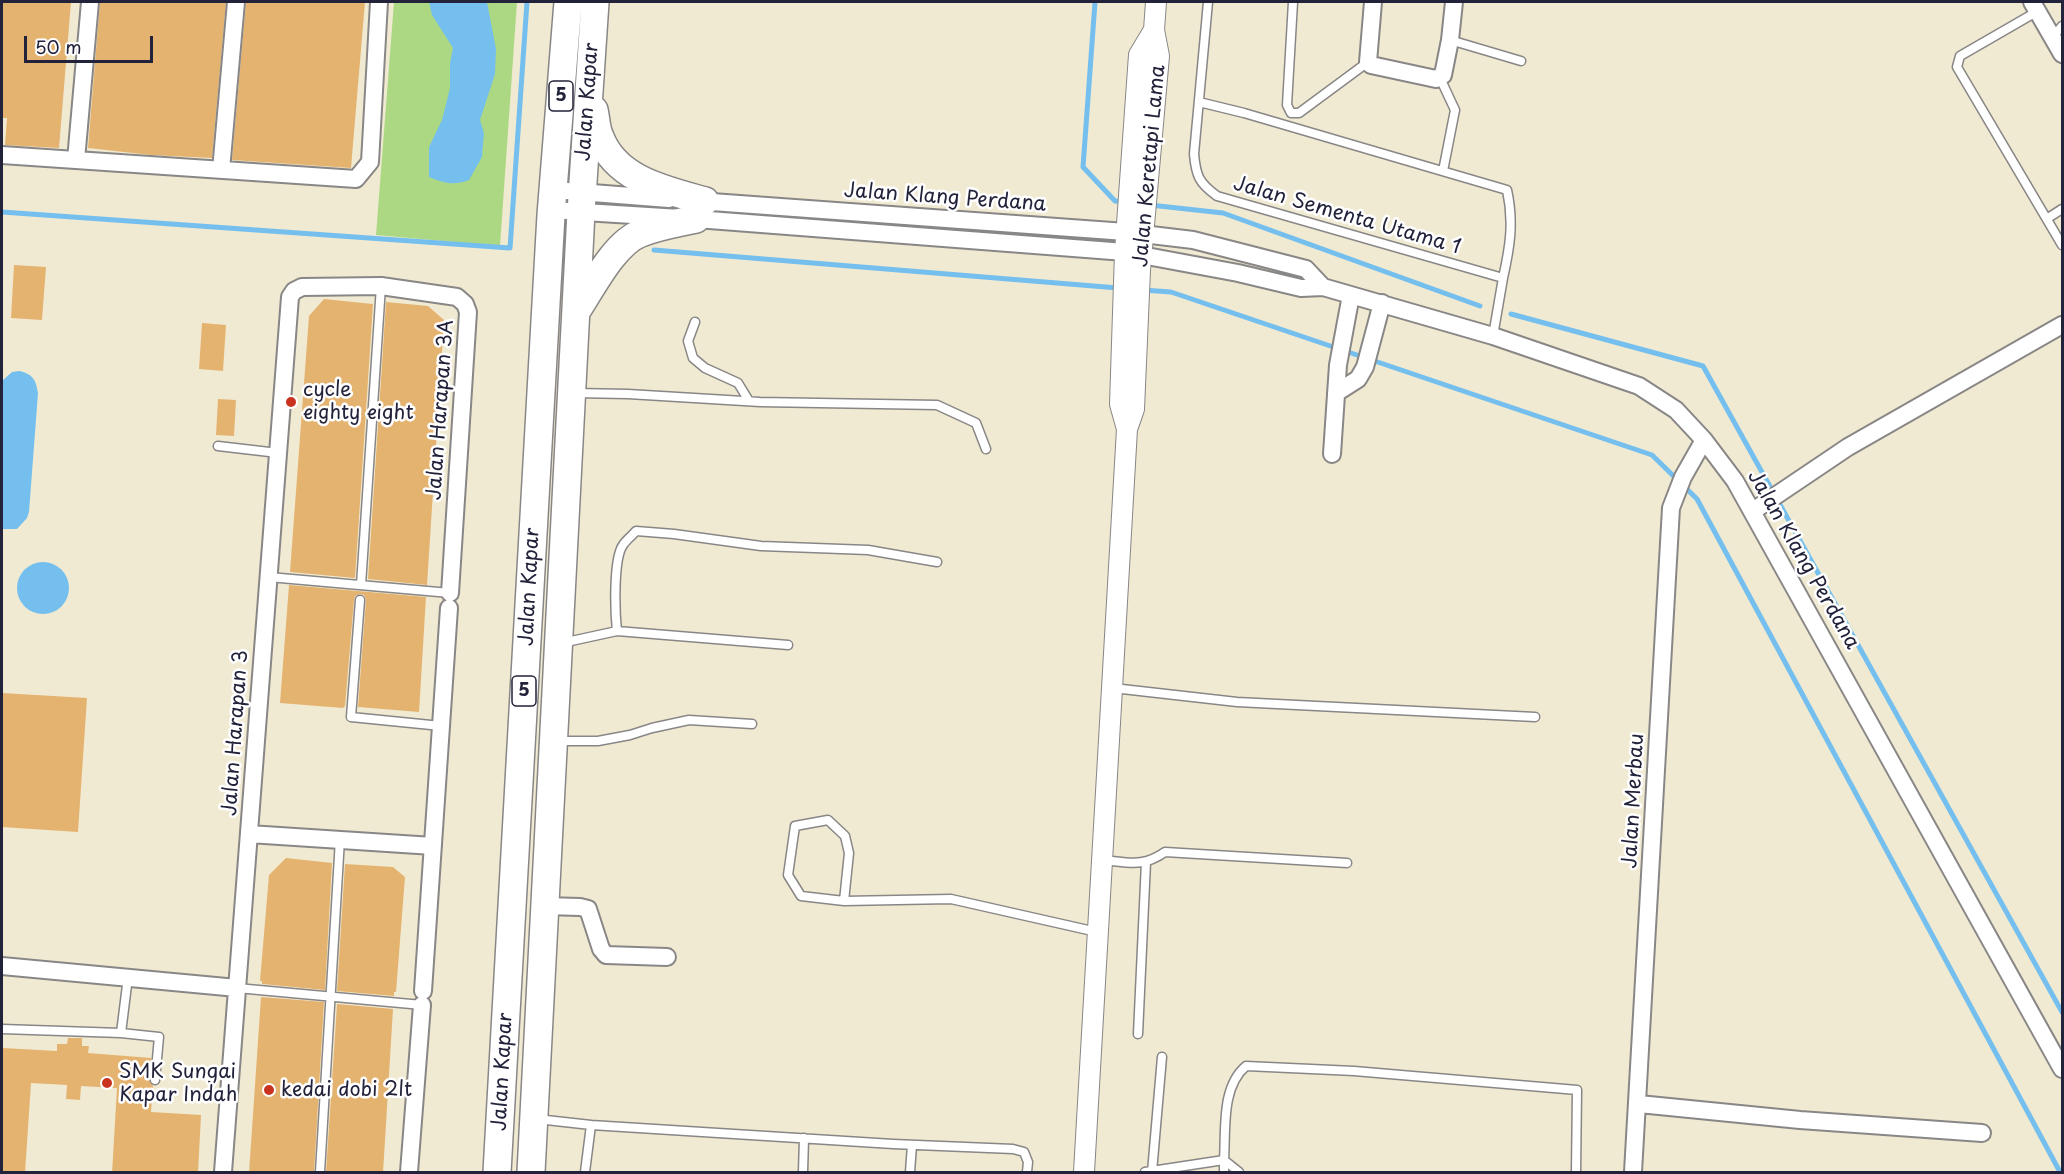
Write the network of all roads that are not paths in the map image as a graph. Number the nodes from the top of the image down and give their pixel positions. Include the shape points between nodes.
1 (90, 2) edge
2 (236, 2) edge
3 (379, 2) edge
4 (568, 2) edge
5 (595, 2) edge
6 (1156, 2) edge
7 (1208, 2) edge
8 (1293, 2) edge
9 (1373, 2) edge
10 (1454, 2) edge
11 (2035, 6) edge
12 (2058, 32) edge
13 (1450, 40) junction
14 (2062, 54) edge
15 (1521, 61) dead end
16 (1368, 62) junction
17 (1440, 78) junction
18 (589, 85) junction
19 (1199, 102) junction
20 (1291, 113) junction
21 (1287, 126) junction
22 (2, 155) edge
23 (76, 160) junction
24 (221, 170) junction
25 (1443, 171) junction
26 (553, 200) junction
27 (581, 202) junction
28 (2062, 209) edge
29 (701, 210) junction
30 (2048, 218) junction
31 (1136, 225) junction
32 (2062, 244) edge
33 (1133, 263) junction
34 (1503, 278) junction
35 (381, 286) junction
36 (1323, 287) junction
37 (1351, 296) junction
38 (290, 297) joint
39 (1382, 303) junction
40 (576, 312) junction
41 (695, 322) dead end
42 (2062, 325) edge
43 (1493, 336) junction
44 (571, 393) junction
45 (1336, 393) junction
46 (749, 401) junction
47 (1704, 440) junction
48 (218, 446) dead end
49 (986, 449) dead end
50 (279, 453) junction
51 (1332, 454) dead end
52 (1753, 511) junction
53 (937, 562) dead end
54 (269, 577) junction
55 (361, 585) junction
56 (360, 600) dead end
57 (449, 600) junction
58 (617, 631) junction
59 (557, 644) junction
60 (788, 645) dead end
61 (1113, 688) junction
62 (1535, 717) dead end
63 (752, 724) dead end
64 (441, 726) junction
65 (552, 741) junction
66 (249, 834) junction
67 (340, 840) junction
68 (433, 846) junction
69 (1102, 860) junction
70 (1146, 862) junction
71 (1347, 863) dead end
72 (844, 901) junction
73 (544, 906) junction
74 (1098, 932) junction
75 (667, 957) dead end
76 (2, 966) edge
77 (128, 976) junction
78 (237, 988) junction
79 (331, 997) junction
80 (423, 998) junction
81 (2, 1029) edge
82 (121, 1033) junction
83 (1138, 1034) dead end
84 (1162, 1058) dead end
85 (2062, 1069) edge
86 (155, 1080) dead end
87 (1639, 1104) junction
88 (534, 1119) junction
89 (591, 1125) junction
90 (1982, 1133) dead end
91 (804, 1138) junction
92 (912, 1145) junction
93 (1224, 1160) junction
94 (1150, 1172) edge
95 (223, 1173) edge
96 (320, 1173) edge
97 (410, 1173) edge
98 (497, 1173) edge
99 (531, 1173) edge
100 (585, 1173) edge
101 (803, 1173) edge
102 (910, 1173) edge
103 (1026, 1173) edge
104 (1084, 1173) edge
105 (1224, 1173) edge
106 (1239, 1173) edge
107 (1576, 1173) edge
108 (1633, 1173) edge

1 - 23 street
2 - 24 street
3 - 24 street via 370,162 356,179
4 - 26 highway, Jalan Kapar / 5
5 - 18 highway, Jalan Kapar / 5
6 - 31 street, Jalan Keretapi Lama via 1154,30 1139,56
7 - 19 lane, Jalan Sementa Utama 1
8 - 20 lane via 1287,105
9 - 16 street
10 - 13 street
11 - 12 street
11 - 30 lane via 1960,56 1957,67
12 - 14 street
13 - 15 lane
13 - 17 street
16 - 17 street
16 - 20 lane via 1299,113
17 - 25 lane via 1455,110
18 - 27 highway, Jalan Kapar / 5
18 - 29 highway via 600,138 613,159 629,174
19 - 21 lane
19 - 34 lane, Jalan Sementa Utama 1 via 1196,172 1203,186 1217,196
20 - 21 lane
21 - 25 lane
22 - 23 street
23 - 24 street
25 - 34 lane via 1507,190 1511,242
26 - 27 street, Jalan Klang Perdana
26 - 98 highway, Jalan Kapar / 5
27 - 29 street, Jalan Klang Perdana
27 - 40 highway, Jalan Kapar / 5
28 - 30 lane
29 - 31 street, Jalan Klang Perdana
29 - 33 street, Jalan Klang Perdana
29 - 40 highway via 626,242
30 - 32 lane
31 - 33 street, Jalan Keretapi Lama
31 - 36 street, Jalan Klang Perdana via 1306,269
33 - 36 street, Jalan Klang Perdana via 1238,273 1301,288
33 - 61 street, Jalan Keretapi Lama via 1134,409 1127,429
34 - 43 lane
35 - 38 street, Jalan Harapan 3A via 302,287
35 - 55 lane
35 - 57 street, Jalan Harapan 3A via 457,297 468,312
36 - 37 street, Jalan Klang Perdana
37 - 39 street, Jalan Klang Perdana
37 - 45 street
38 - 50 street, Jalan Harapan 3
39 - 43 street, Jalan Klang Perdana
39 - 45 street via 1365,367 1358,379
40 - 44 highway, Jalan Kapar / 5
41 - 46 lane via 687,341 693,358 705,368 738,382
42 - 52 street via 1848,447
43 - 47 street, Jalan Klang Perdana via 1639,386 1676,410
44 - 46 lane
44 - 59 highway, Jalan Kapar / 5
45 - 51 street
46 - 49 lane via 937,405 976,423
47 - 52 street, Jalan Klang Perdana
47 - 87 street, Jalan Merbau via 1671,508
48 - 50 lane
50 - 54 street, Jalan Harapan 3
52 - 85 street, Jalan Klang Perdana
53 - 58 lane via 868,550 761,546 636,531 621,546 617,567
54 - 55 lane
54 - 66 street, Jalan Harapan 3
55 - 57 lane
56 - 64 lane via 351,717
57 - 64 street, Jalan Harapan 3A
58 - 59 lane
58 - 60 lane
59 - 65 highway, Jalan Kapar / 5
61 - 62 lane via 1237,702
61 - 69 street, Jalan Keretapi Lama
63 - 65 lane via 689,720 598,741
64 - 68 street, Jalan Harapan 3A
65 - 73 highway, Jalan Kapar / 5
66 - 67 street
66 - 78 street, Jalan Harapan 3
67 - 68 street
67 - 79 lane
68 - 80 street, Jalan Harapan 3A
69 - 70 lane
69 - 74 street, Jalan Keretapi Lama
70 - 71 lane via 1165,852
70 - 83 lane
72 - 72 lane via 801,896 788,875 795,826 828,820 845,836 849,853
72 - 74 lane via 951,898
73 - 75 street via 588,909 606,955
73 - 88 highway, Jalan Kapar / 5
74 - 104 street, Jalan Keretapi Lama
76 - 77 street
77 - 78 street
77 - 82 lane
78 - 79 lane
78 - 95 street, Jalan Harapan 3
79 - 80 lane
79 - 96 lane
80 - 97 street, Jalan Harapan 3A
81 - 82 lane
82 - 86 lane via 159,1037
84 - 94 lane
87 - 90 street
87 - 108 street, Jalan Merbau
88 - 89 lane
88 - 99 highway, Jalan Kapar / 5
89 - 91 lane
89 - 100 lane
91 - 92 lane
91 - 101 lane
92 - 102 lane
92 - 103 lane via 1013,1149 1024,1152 1028,1162
93 - 94 lane
93 - 105 lane
93 - 106 lane
93 - 107 lane via 1228,1096 1236,1074 1246,1066 1577,1090

